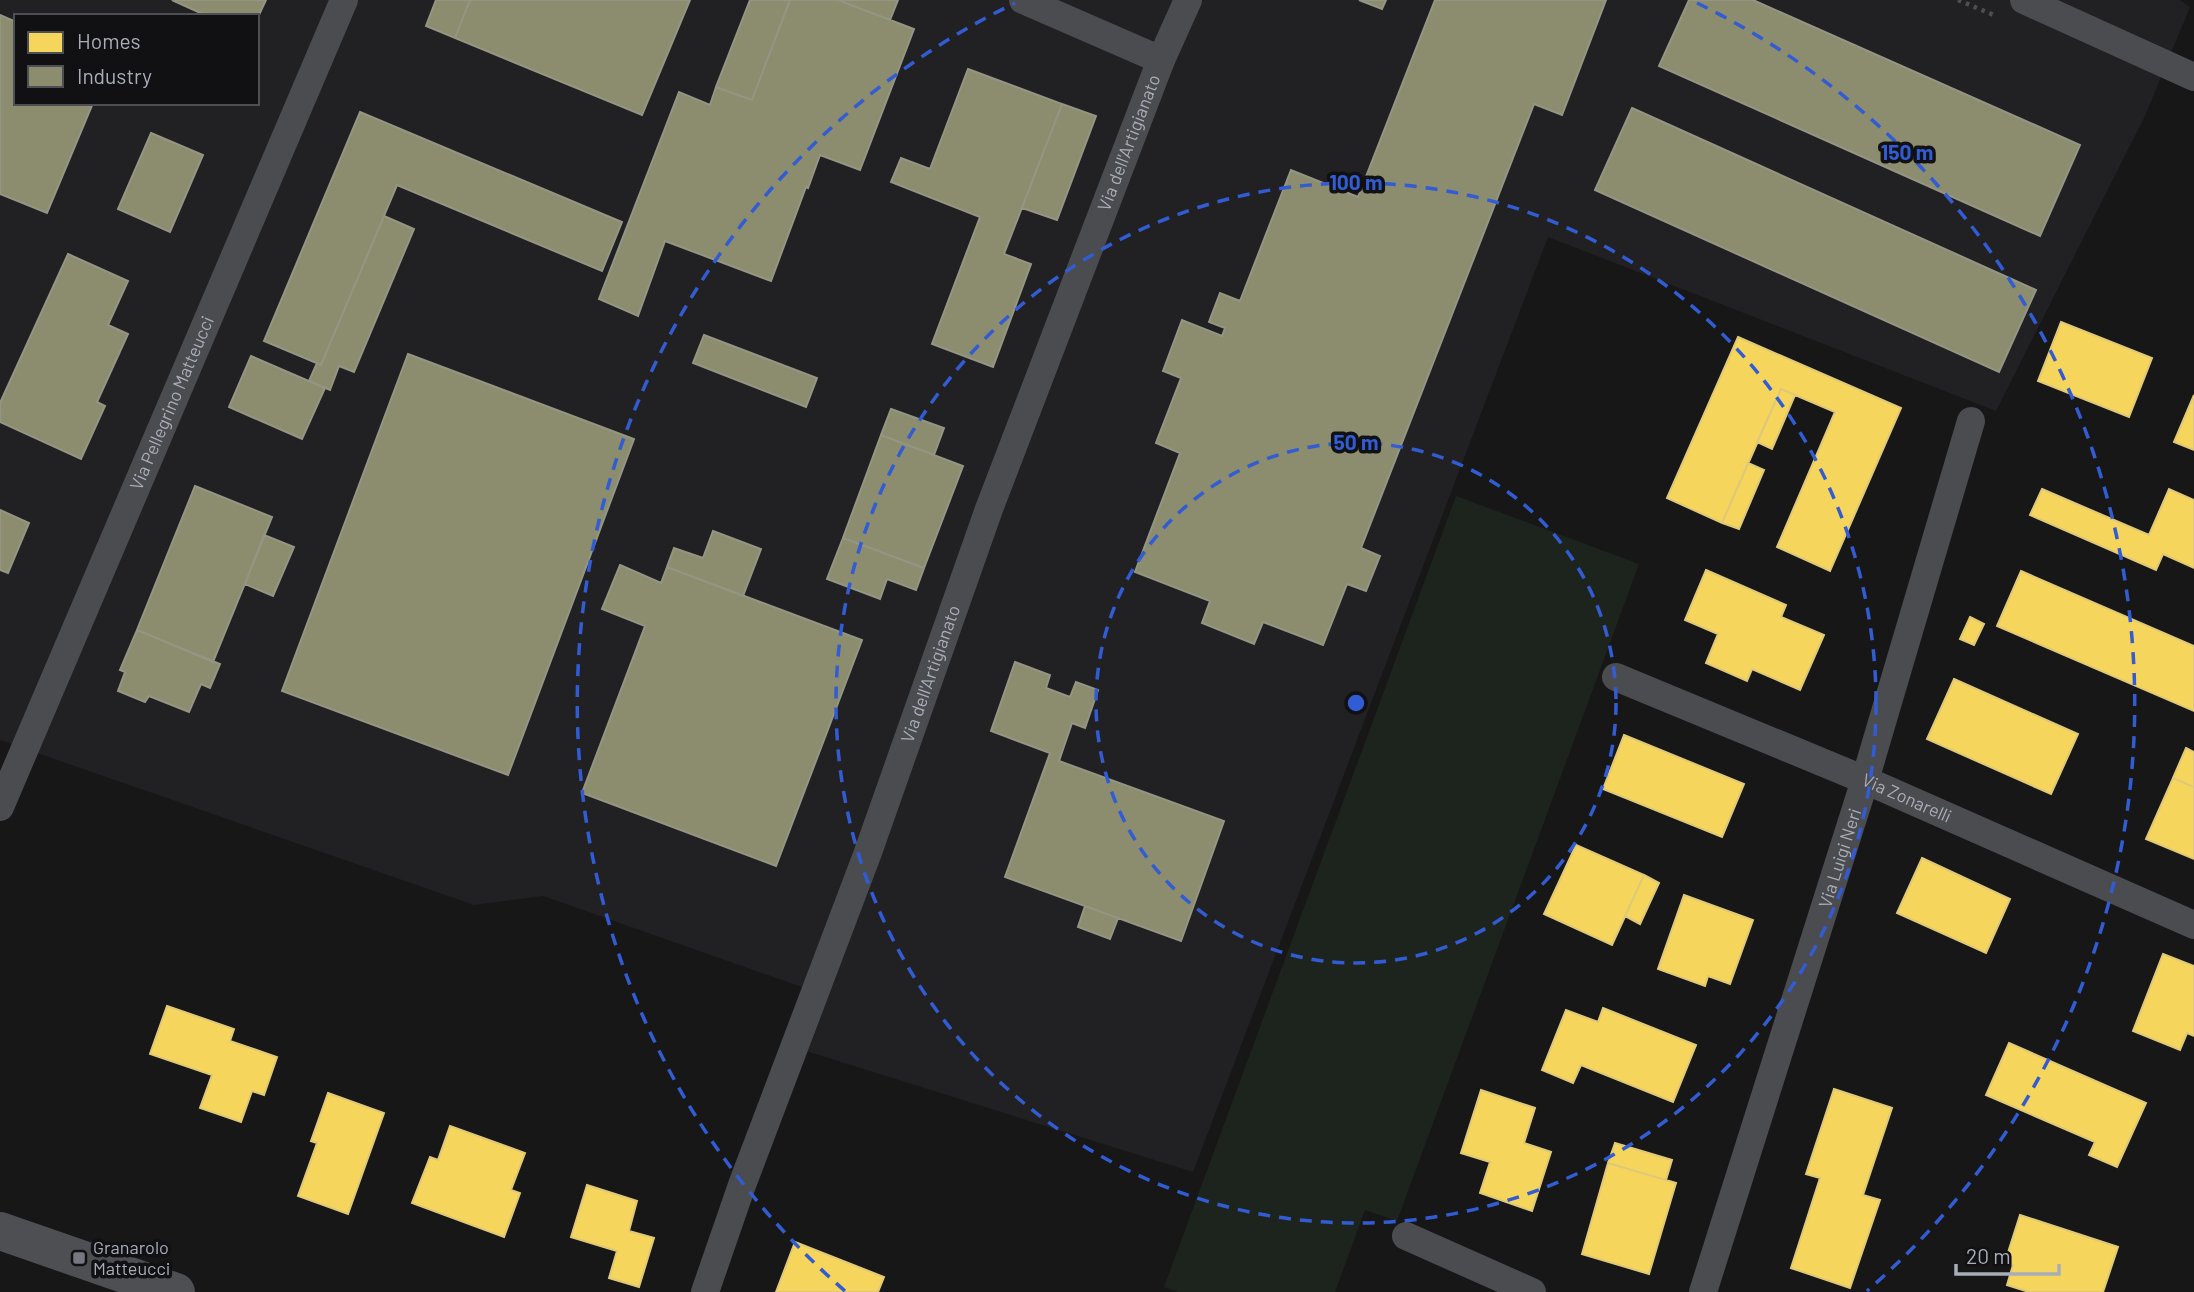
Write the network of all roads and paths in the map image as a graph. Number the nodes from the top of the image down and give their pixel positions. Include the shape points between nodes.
1 (344, 0) edge
2 (1023, 0) edge
3 (1188, 0) edge
4 (2024, 0) edge
5 (1161, 60) junction
6 (2194, 77) edge
7 (1971, 421) dead end
8 (1616, 677) dead end
9 (1865, 780) junction
10 (0, 807) edge
11 (2194, 925) edge
12 (0, 1231) edge
13 (1406, 1236) dead end
14 (176, 1292) edge
15 (705, 1292) edge
16 (1532, 1292) edge
17 (1703, 1292) edge

1 - 10 street, Via Pellegrino Matteucci
2 - 5 street, Via dell'Artigianato
3 - 5 street, Via dell'Artigianato
4 - 6 street
5 - 15 street, Via dell'Artigianato via 989,509
7 - 9 street, Via Luigi Neri
8 - 9 street, Via Zonarelli
9 - 11 street, Via Zonarelli
9 - 17 street, Via Luigi Neri
12 - 14 main road
13 - 16 street

